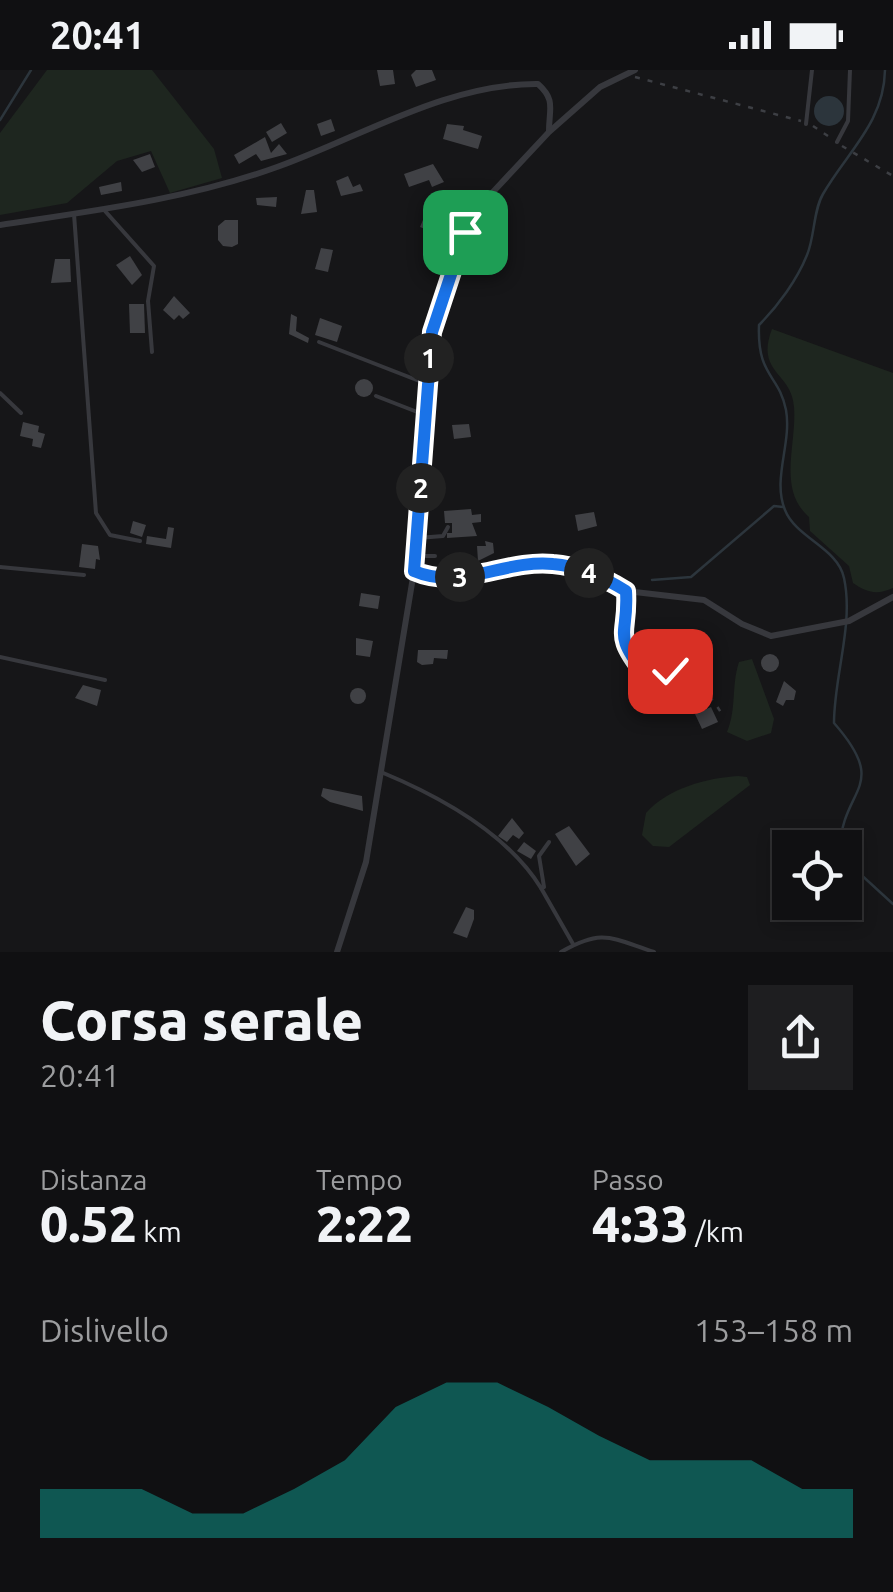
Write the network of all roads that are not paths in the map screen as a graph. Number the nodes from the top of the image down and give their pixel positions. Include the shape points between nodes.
1 (812, 70) edge
2 (850, 70) edge
3 (632, 72) edge
4 (806, 124) road end
5 (549, 132) junction
6 (836, 142) road end
7 (105, 211) junction
8 (74, 214) junction
9 (0, 225) edge
10 (319, 342) dead end
11 (152, 352) dead end
12 (427, 384) junction
13 (0, 394) edge
14 (376, 396) dead end
15 (21, 413) dead end
16 (425, 415) junction
17 (448, 527) dead end
18 (418, 538) junction
19 (140, 540) dead end
20 (416, 556) junction
21 (435, 556) dead end
22 (0, 567) edge
23 (414, 571) junction
24 (84, 575) dead end
25 (893, 597) edge
26 (0, 657) edge
27 (106, 680) dead end
28 (381, 772) junction
29 (550, 842) dead end
30 (540, 888) junction
31 (574, 945) junction
32 (338, 952) edge
33 (561, 952) edge
34 (654, 952) edge

1 - 4 lane
2 - 6 lane via 848,121
3 - 5 street via 600,87
5 - 7 street via 548,93 538,84 506,84 423,109 274,169
5 - 12 street via 465,232 432,332
7 - 8 street
7 - 11 lane via 154,266 148,300
8 - 9 street
8 - 19 lane via 96,513 110,535
10 - 12 lane
12 - 16 street
13 - 15 lane
14 - 16 lane
16 - 18 street
17 - 18 lane via 443,536
18 - 20 street
20 - 21 lane
20 - 23 street
22 - 24 lane
23 - 25 street via 444,579 552,563 626,591 704,600 771,636 849,621
23 - 28 street
26 - 27 lane
28 - 30 lane via 508,847
28 - 32 street via 366,862
29 - 30 lane via 539,856
30 - 31 lane
31 - 33 lane
31 - 34 lane via 609,936

